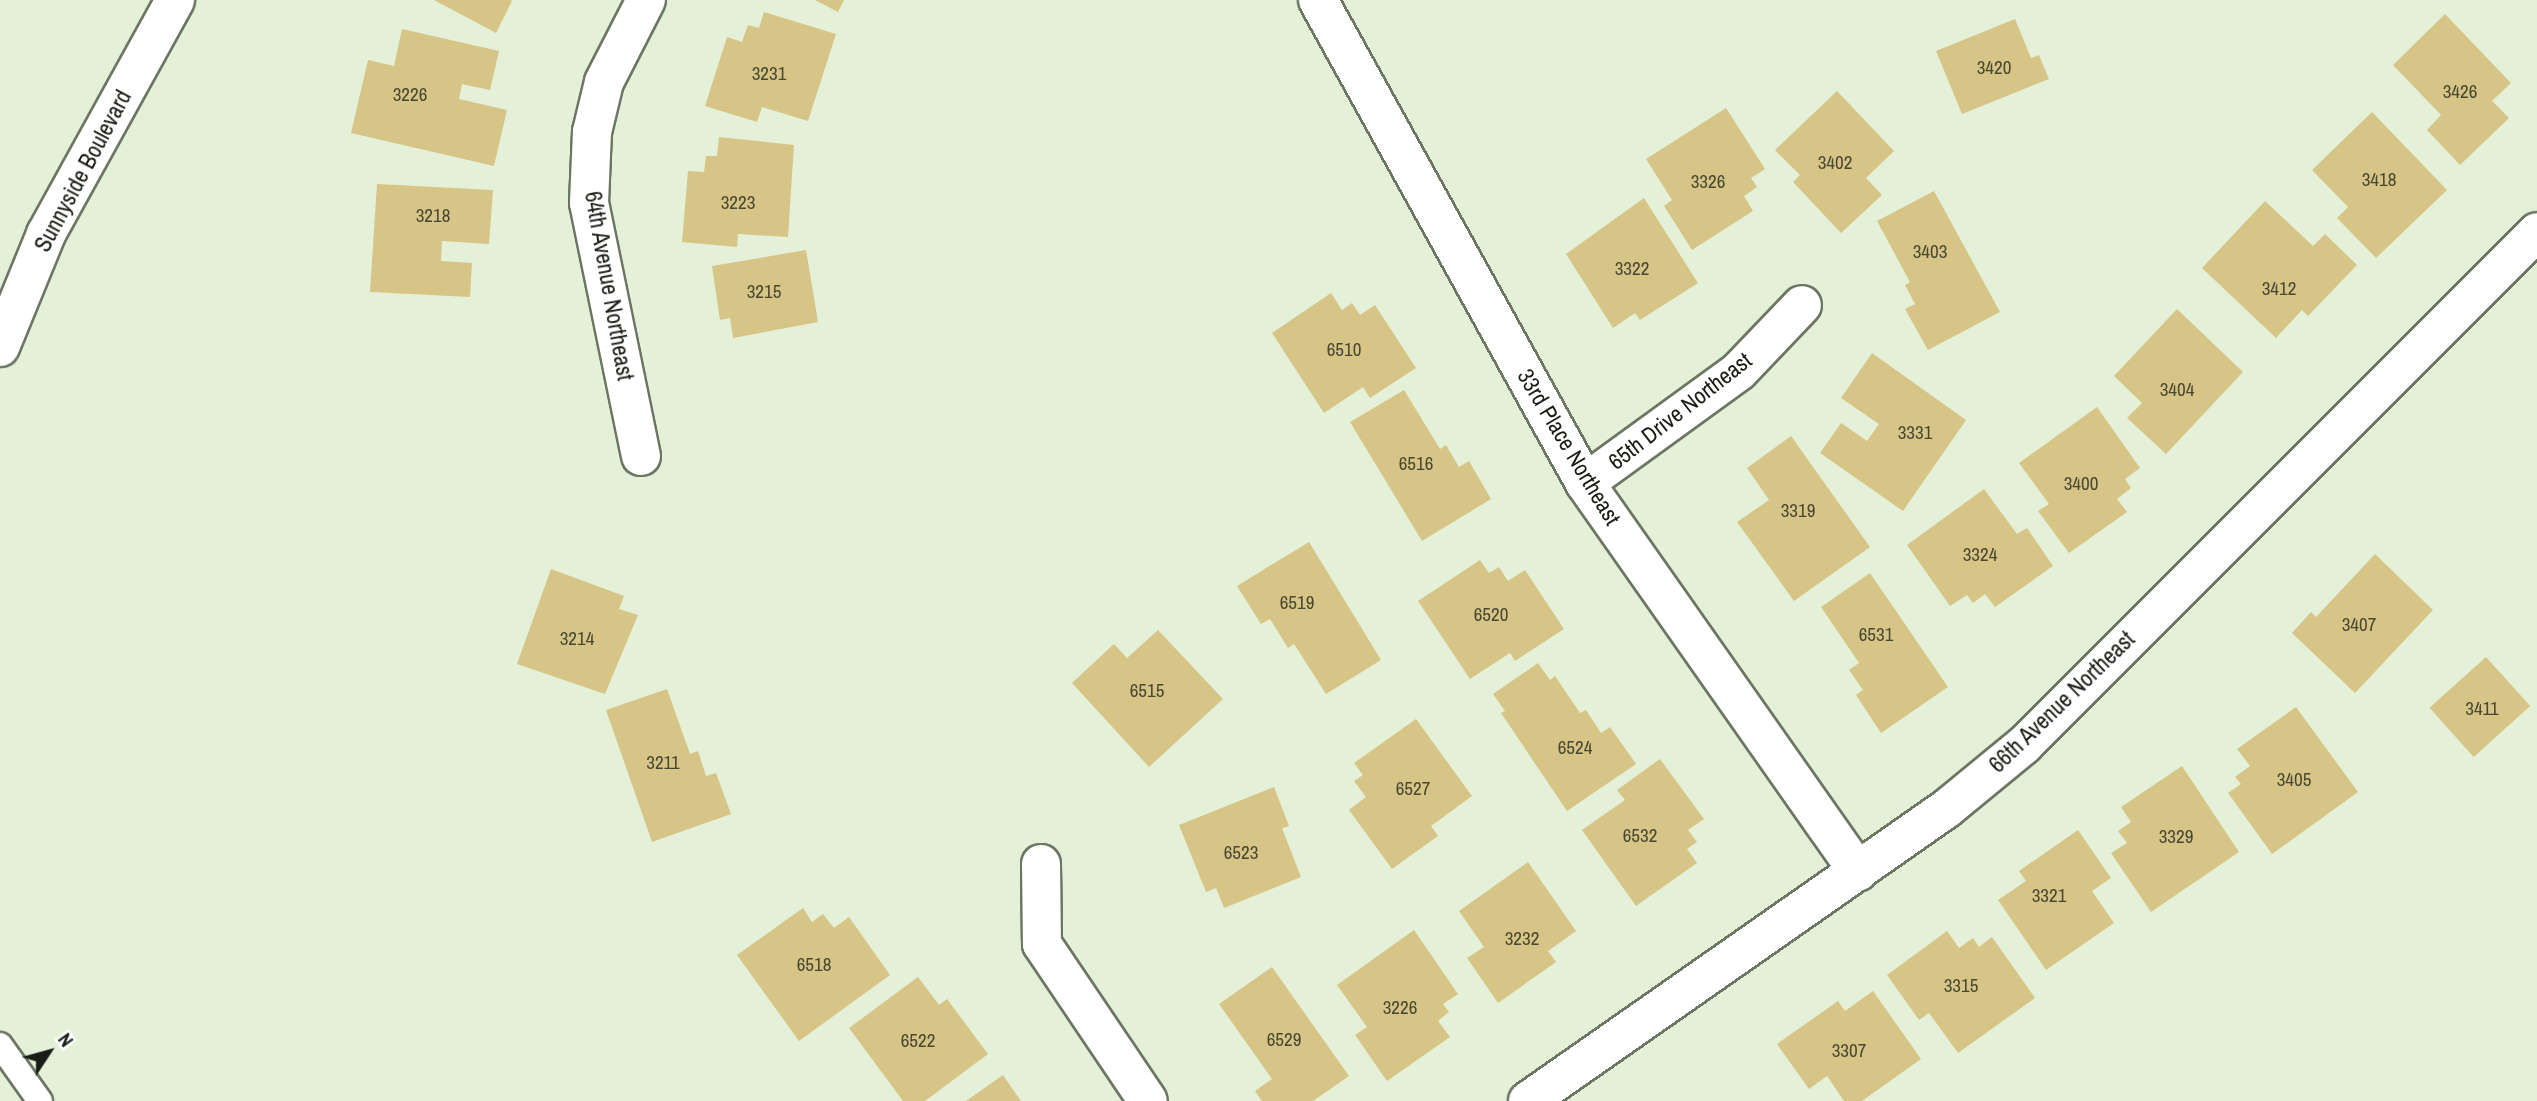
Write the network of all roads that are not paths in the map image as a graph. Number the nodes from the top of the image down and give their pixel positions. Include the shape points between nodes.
1 (175, 0) edge
2 (646, 0) edge
3 (1318, 0) edge
4 (2537, 232) edge
5 (1801, 305) dead end
6 (0, 346) edge
7 (641, 456) dead end
8 (1585, 483) junction
9 (1041, 864) dead end
10 (1858, 872) junction
11 (0, 1045) edge
12 (40, 1101) edge
13 (1147, 1101) edge
14 (1528, 1101) edge

1 - 6 street, Sunnyside Boulevard via 46,234
2 - 7 street, 64th Avenue Northeast via 604,82 592,132 589,203
3 - 8 street, 33rd Place Northeast
4 - 10 street, 66th Avenue Northeast via 2024,745
5 - 8 street, 65th Drive Northeast via 1739,371
8 - 10 street, 33rd Place Northeast
9 - 13 street via 1042,944
10 - 14 street, 66th Avenue Northeast
11 - 12 lane

